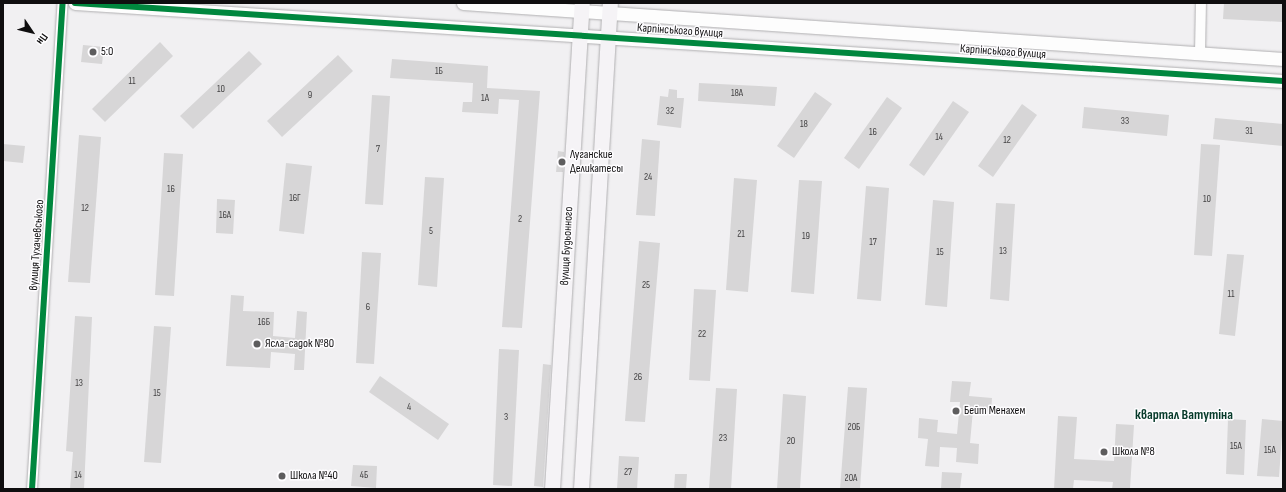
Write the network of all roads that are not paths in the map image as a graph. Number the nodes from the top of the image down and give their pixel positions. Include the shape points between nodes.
1 (62, 3) edge
2 (75, 3) edge
3 (463, 3) edge
4 (1201, 3) edge
5 (581, 7) edge
6 (610, 8) edge
7 (580, 36) junction
8 (608, 38) junction
9 (1200, 53) junction
10 (1283, 59) edge
11 (1283, 81) edge
12 (32, 489) edge
13 (552, 489) edge
14 (581, 489) edge

1 - 12 street, вулиця Тухачевського
2 - 7 street, Карпінського вулиця
3 - 5 street, Карпінського вулиця
4 - 9 street
5 - 6 street, Карпінського вулиця
5 - 7 main road, вулиця Будьонного
6 - 8 main road
6 - 9 street, Карпінського вулиця
7 - 8 street, Карпінського вулиця
7 - 13 main road, вулиця Будьонного
8 - 11 street, Карпінського вулиця
8 - 14 main road
9 - 10 street, Карпінського вулиця

